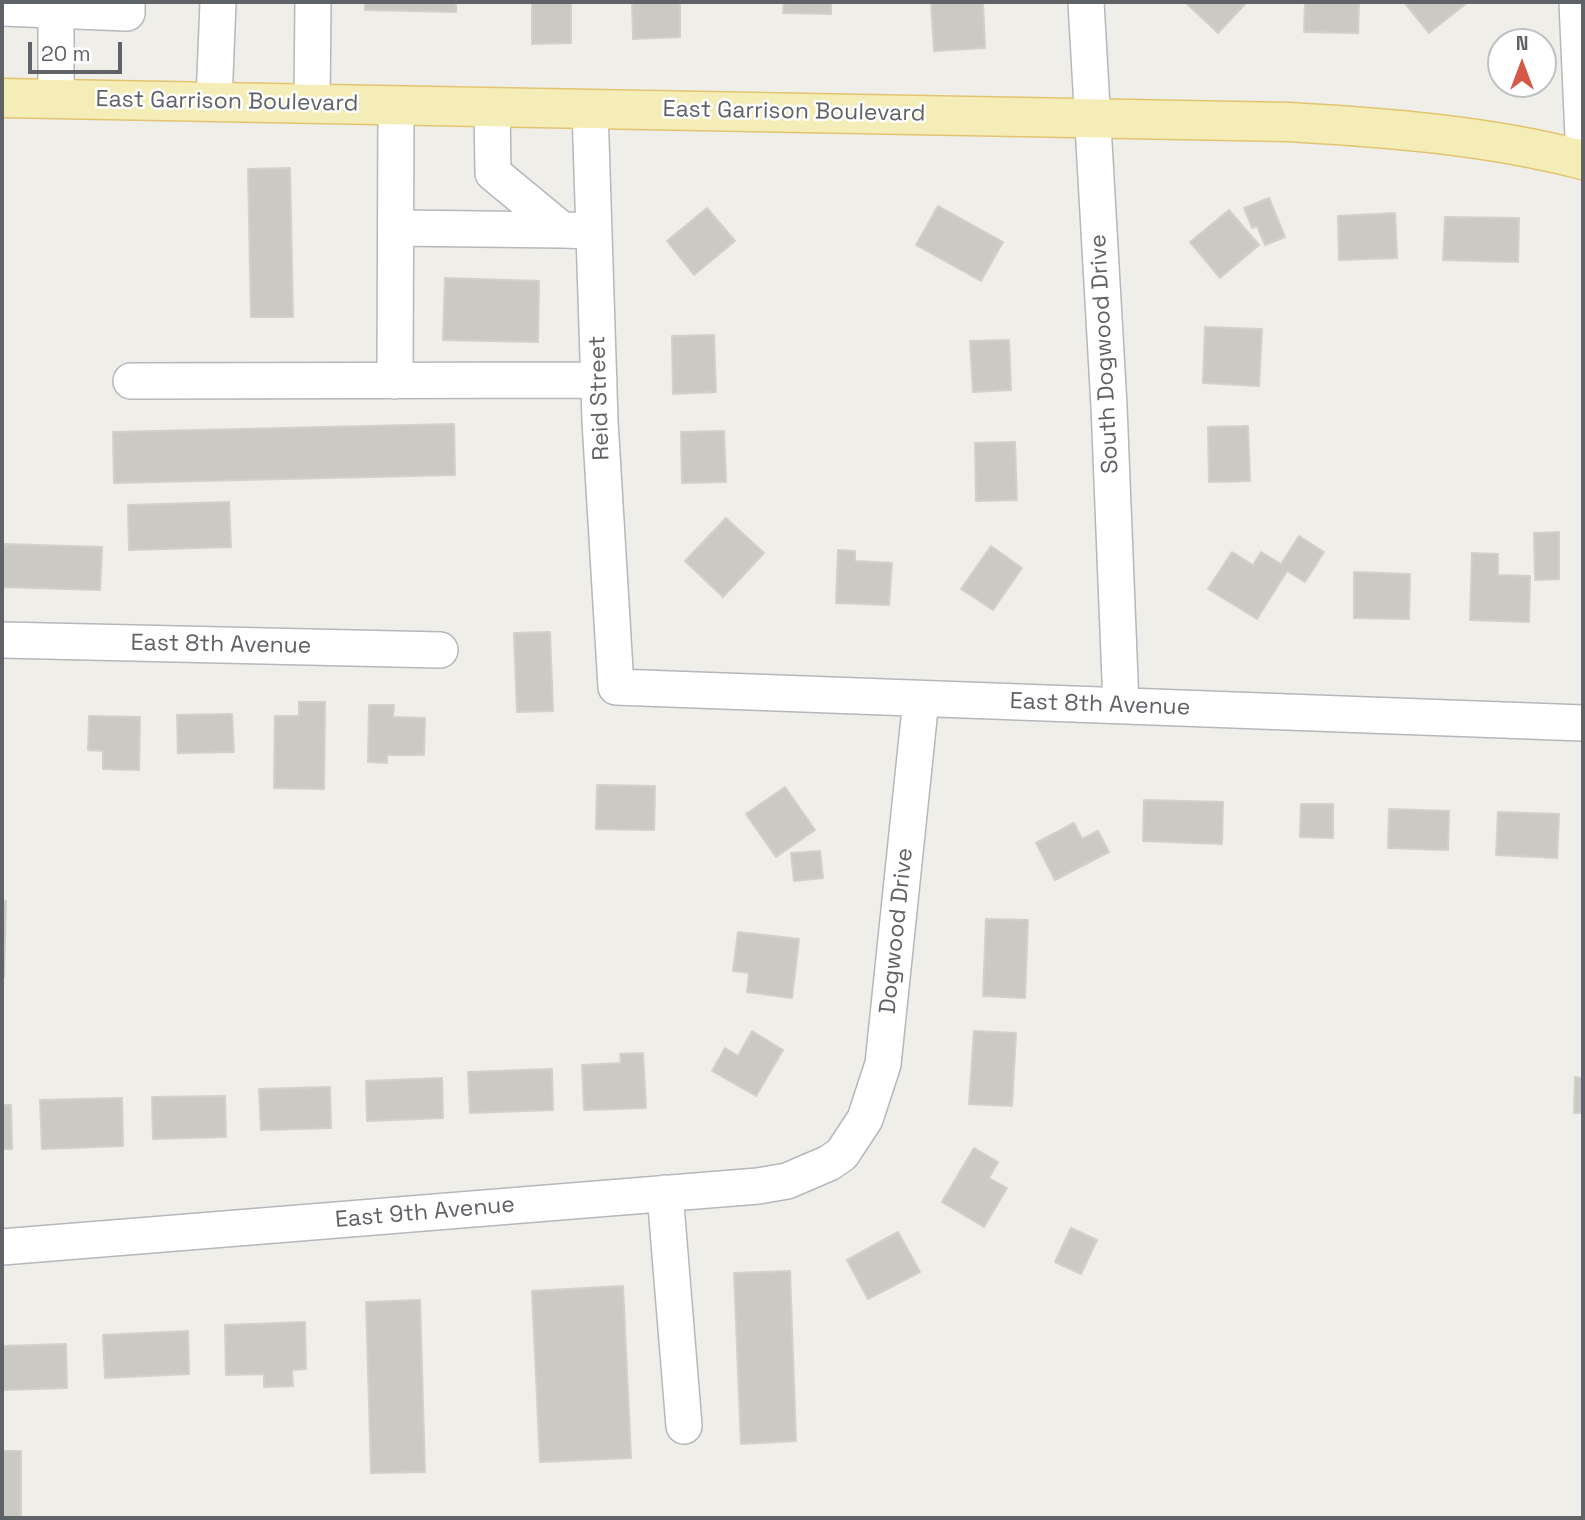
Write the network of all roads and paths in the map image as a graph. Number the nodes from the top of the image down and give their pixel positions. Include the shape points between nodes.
1 (127, 2) edge
2 (218, 2) edge
3 (313, 2) edge
4 (1086, 2) edge
5 (1577, 2) edge
6 (2, 8) edge
7 (56, 10) junction
8 (2, 98) edge
9 (56, 99) junction
10 (214, 101) junction
11 (312, 103) junction
12 (396, 104) junction
13 (492, 107) junction
14 (590, 109) junction
15 (1091, 118) junction
16 (1583, 137) edge
17 (1583, 160) edge
18 (396, 228) junction
19 (578, 231) junction
20 (599, 380) junction
21 (131, 381) dead end
22 (395, 381) junction
23 (2, 640) edge
24 (440, 650) dead end
25 (616, 687) joint
26 (921, 699) junction
27 (1121, 705) junction
28 (1583, 723) edge
29 (842, 1154) joint
30 (665, 1193) junction
31 (2, 1247) edge
32 (684, 1426) dead end

1 - 7 street via 127,13
2 - 10 street
3 - 11 street
4 - 15 street, South Dogwood Drive
5 - 16 street
6 - 7 street
7 - 9 street
8 - 9 main road, East Garrison Boulevard
9 - 10 main road, East Garrison Boulevard
10 - 11 main road, East Garrison Boulevard
11 - 12 main road, East Garrison Boulevard
12 - 13 main road, East Garrison Boulevard
12 - 18 street
13 - 14 main road, East Garrison Boulevard
13 - 19 street via 493,173
14 - 15 main road, East Garrison Boulevard
14 - 19 street, Reid Street
15 - 17 main road, East Garrison Boulevard via 1289,122 1430,131
15 - 27 street, South Dogwood Drive
18 - 19 street
18 - 22 street
19 - 20 street, Reid Street
20 - 22 street
20 - 25 street, Reid Street
21 - 22 street
23 - 24 street, East 8th Avenue
25 - 26 street, East 8th Avenue
26 - 27 street, East 8th Avenue
26 - 29 street, Dogwood Drive via 883,1064 865,1119
27 - 28 street, East 8th Avenue
29 - 30 street, East 9th Avenue via 787,1181
30 - 31 street, East 9th Avenue
30 - 32 street

